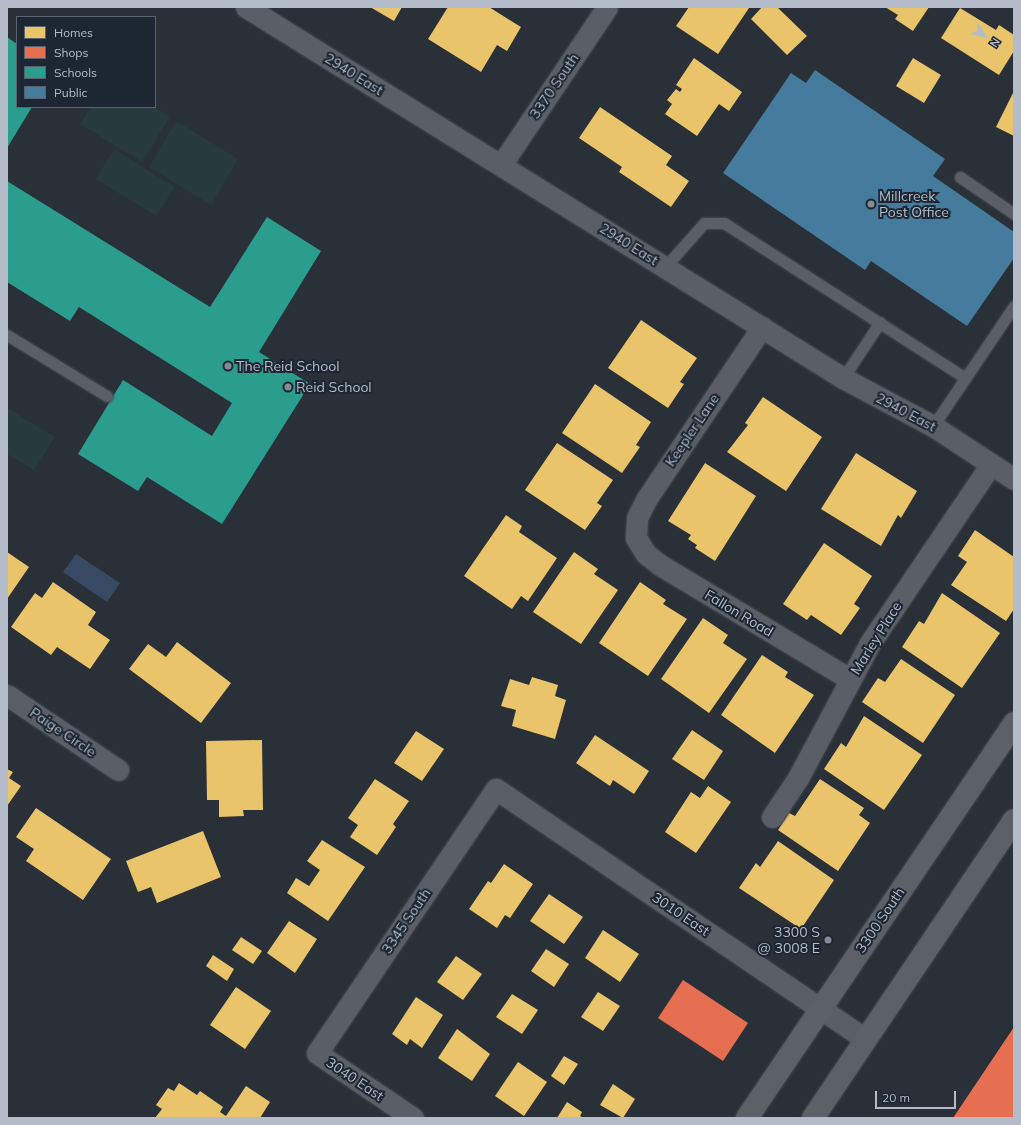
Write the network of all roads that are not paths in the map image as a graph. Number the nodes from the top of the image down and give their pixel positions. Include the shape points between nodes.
1 (246, 7) edge
2 (607, 7) edge
3 (501, 165) junction
4 (960, 177) dead end
5 (1014, 214) edge
6 (665, 267) junction
7 (1014, 306) edge
8 (880, 322) junction
9 (762, 327) junction
10 (7, 335) edge
11 (843, 378) junction
12 (965, 378) junction
13 (107, 396) dead end
14 (933, 426) junction
15 (991, 464) junction
16 (1014, 479) edge
17 (636, 538) joint
18 (850, 679) junction
19 (7, 695) edge
20 (1014, 723) edge
21 (118, 770) dead end
22 (496, 789) joint
23 (772, 818) dead end
24 (1014, 820) edge
25 (820, 1008) junction
26 (865, 1039) junction
27 (317, 1053) joint
28 (413, 1118) edge
29 (747, 1118) edge
30 (813, 1118) edge

1 - 3 street, 2940 East
2 - 3 street, 3370 South
3 - 6 street, 2940 East
4 - 5 lane
6 - 8 lane via 704,223 724,223
6 - 9 street, 2940 East
7 - 12 lane
8 - 11 lane
8 - 12 lane
9 - 11 street, 2940 East
9 - 17 street, Keepler Lane via 647,498 638,518
10 - 13 lane
11 - 14 street, 2940 East
12 - 14 lane
14 - 15 street, 2940 East
15 - 16 street, 2940 East
15 - 18 street, Marley Place via 870,643
17 - 18 street, Fallon Road via 646,554 660,565
18 - 23 street, Marley Place via 798,778
19 - 21 street, Paige Circle
20 - 25 main road, 3300 South
22 - 25 street, 3010 East
22 - 27 street, 3345 South
24 - 26 main road
25 - 26 street, 3010 East
25 - 29 main road, 3300 South
26 - 30 main road
27 - 28 street, 3040 East

